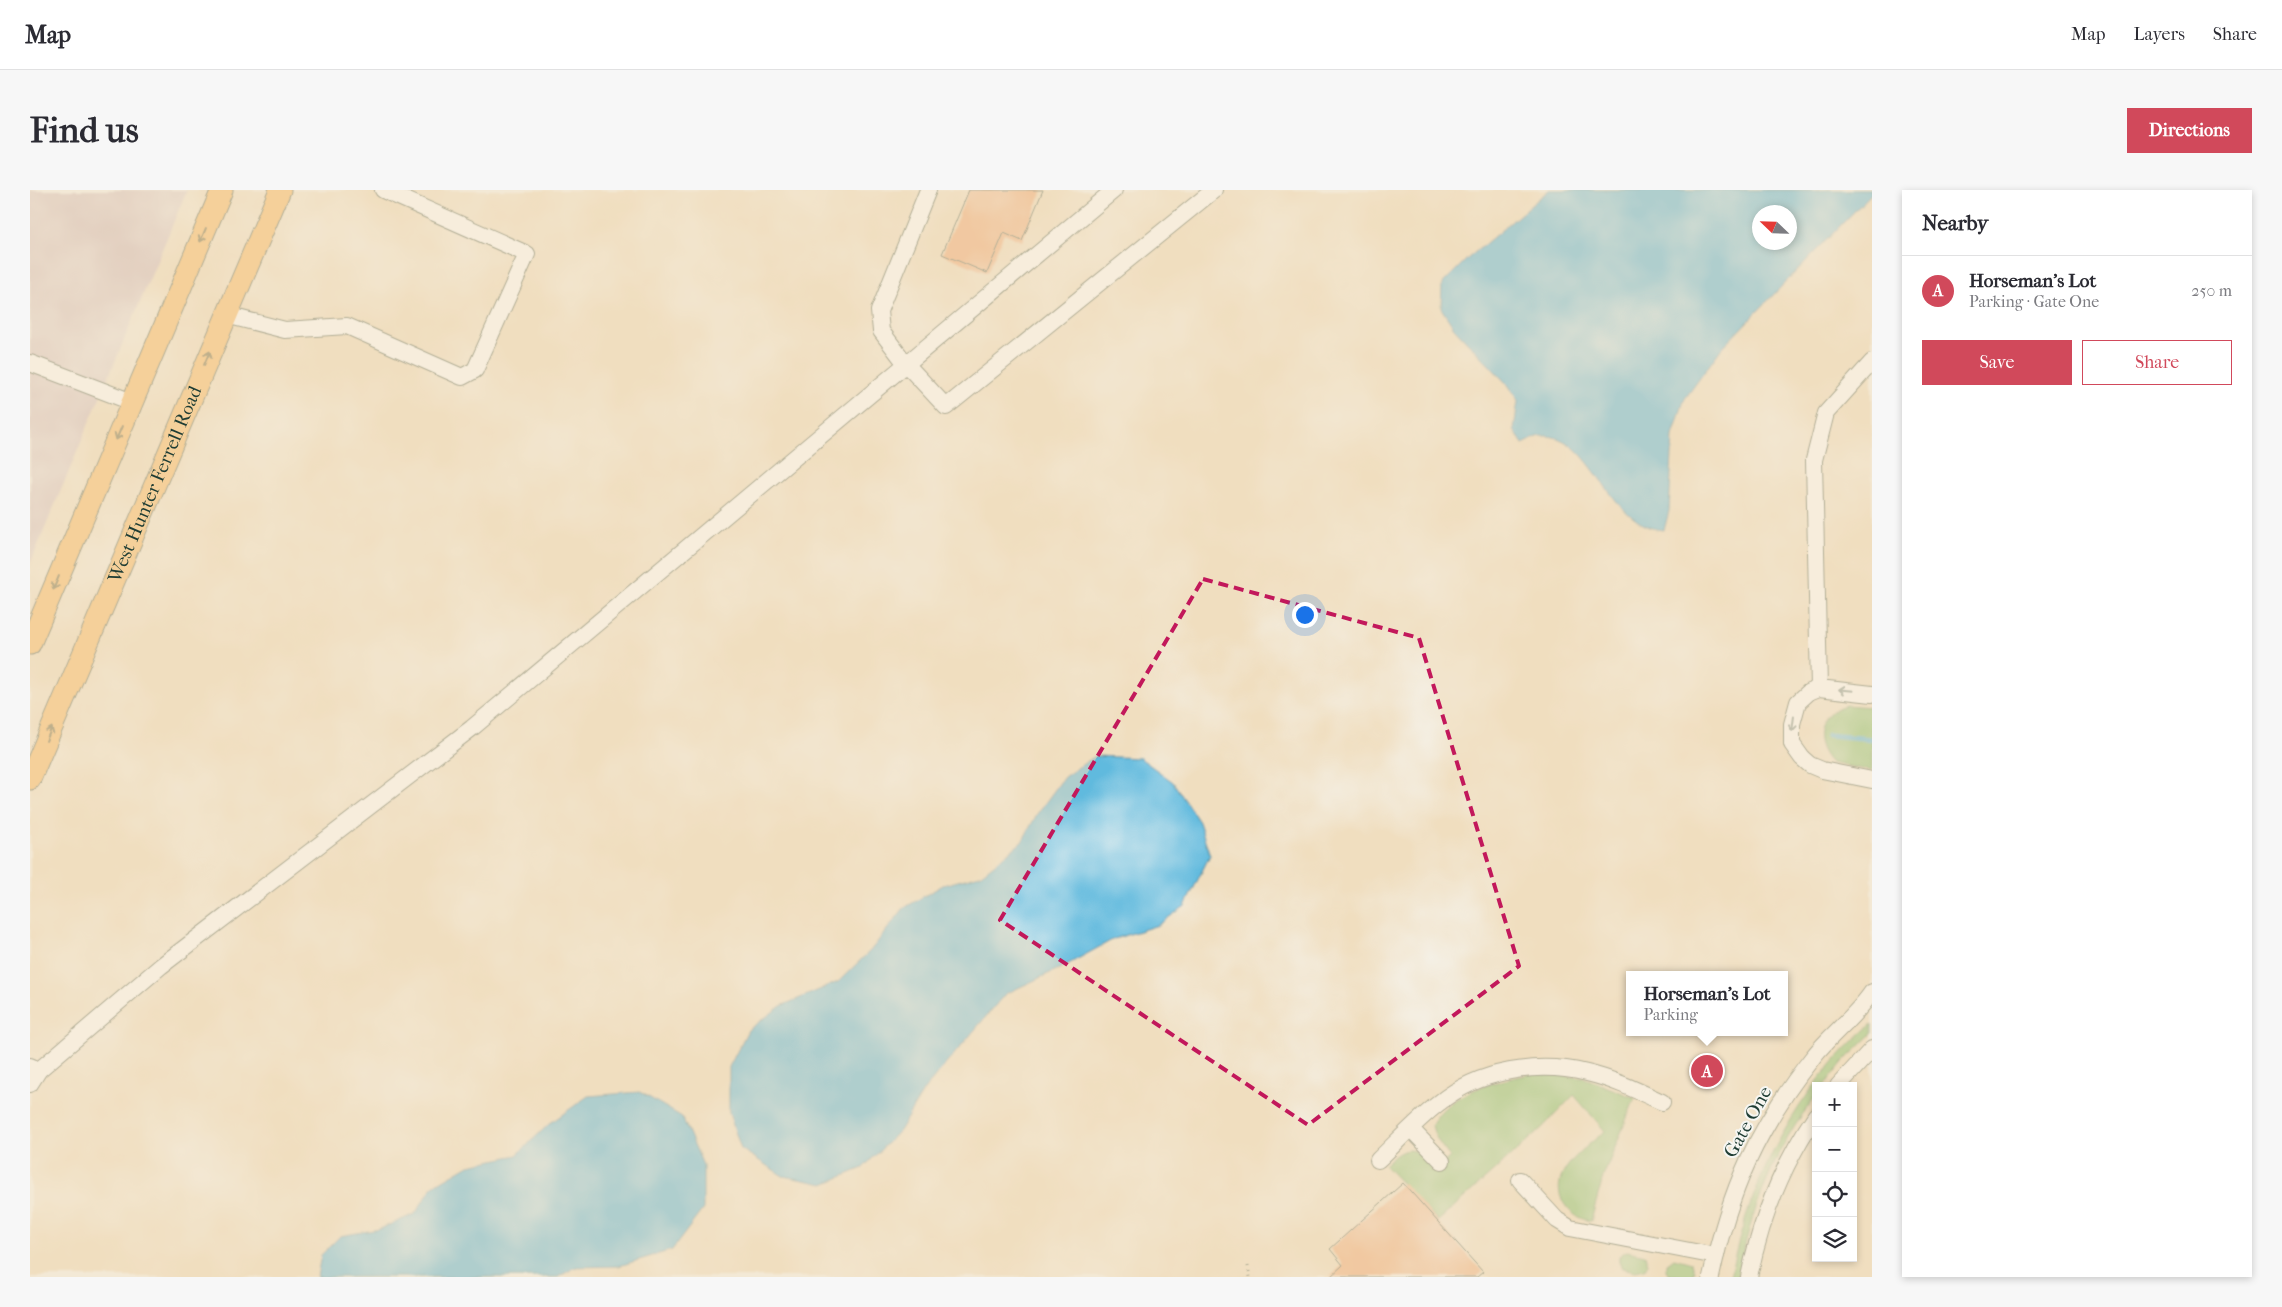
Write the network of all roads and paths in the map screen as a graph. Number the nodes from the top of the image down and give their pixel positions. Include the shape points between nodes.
1 (222, 190) edge
2 (280, 190) edge
3 (383, 190) edge
4 (928, 190) edge
5 (1114, 190) edge
6 (1214, 190) edge
7 (226, 314) junction
8 (1872, 362) edge
9 (30, 363) edge
10 (906, 364) junction
11 (132, 402) junction
12 (30, 644) edge
13 (1819, 688) junction
14 (1872, 694) edge
15 (30, 779) edge
16 (1872, 780) edge
17 (1872, 992) edge
18 (1866, 1007) edge
19 (1872, 1049) edge
20 (35, 1068) edge
21 (1842, 1082) edge
22 (30, 1084) edge
23 (1662, 1102) dead end
24 (1812, 1121) edge
25 (1411, 1129) junction
26 (1378, 1160) dead end
27 (1442, 1160) dead end
28 (1520, 1180) dead end
29 (1716, 1256) junction
30 (1248, 1266) dead end
31 (1250, 1277) edge
32 (1711, 1277) edge
33 (1749, 1277) edge

1 -> 11 main road
2 - 7 main road, West Hunter Ferrell Road
3 - 7 street via 527,254 475,370 462,377 347,326 285,330
4 - 10 street via 879,311 881,331
5 - 10 street
6 - 10 street via 946,407
15 -> 7 main road, West Hunter Ferrell Road
8 - 13 street via 1826,413 1814,460
9 - 11 street
10 - 20 street via 472,728 161,966
11 -> 12 main road
14 -> 13 street
13 -> 16 street via 1798,702 1792,724 1792,744 1810,765
17 - 18 street, Gate One
18 - 29 street, Gate One via 1814,1056 1770,1118 1733,1196
19 - 21 street
20 - 22 street
23 - 25 street via 1587,1073 1528,1068 1489,1076 1467,1085 1440,1102
24 - 33 street via 1774,1191
25 - 26 street
25 - 27 street
28 - 29 street via 1557,1220 1570,1228
29 - 32 street, Gate One
30 - 31 path

